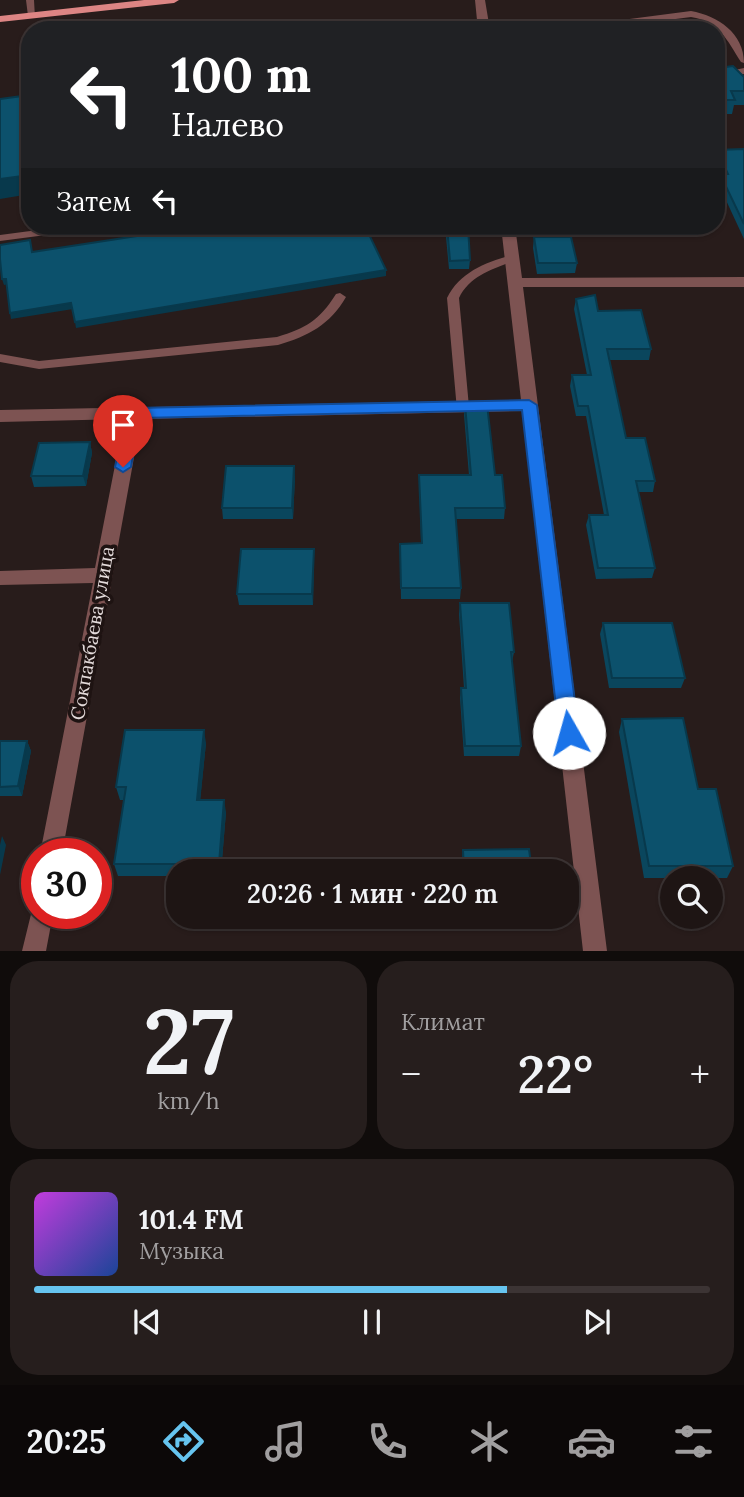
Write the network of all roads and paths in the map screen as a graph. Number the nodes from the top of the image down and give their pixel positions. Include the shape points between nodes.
1 (30, 0) edge
2 (174, 0) edge
3 (480, 0) edge
4 (32, 16) junction
5 (0, 19) edge
6 (483, 21) edge
7 (637, 21) edge
8 (715, 21) edge
9 (725, 28) edge
10 (744, 60) edge
11 (744, 71) edge
12 (725, 75) edge
13 (23, 235) edge
14 (510, 235) edge
15 (0, 238) edge
16 (513, 258) junction
17 (744, 282) edge
18 (515, 283) junction
19 (340, 296) dead end
20 (0, 358) edge
21 (529, 405) junction
22 (462, 407) junction
23 (134, 413) junction
24 (0, 416) edge
25 (102, 575) junction
26 (0, 578) edge
27 (54, 838) edge
28 (38, 929) edge
29 (34, 951) edge
30 (595, 951) edge

1 - 4 lane
2 - 4 main road
3 - 6 street
4 - 5 main road
7 - 8 lane via 691,14
9 - 10 lane
11 - 12 lane
13 - 15 lane
14 - 16 street
16 - 18 street
16 - 22 lane via 465,280 453,298
17 - 18 street
18 - 21 street
19 - 20 lane via 331,315 310,330 278,341 39,365
21 - 22 street
21 - 30 street
22 - 23 street
23 - 24 street
23 - 25 street, Сокпакбаева улица
25 - 26 street
25 - 27 street, Сокпакбаева улица
28 - 29 street

